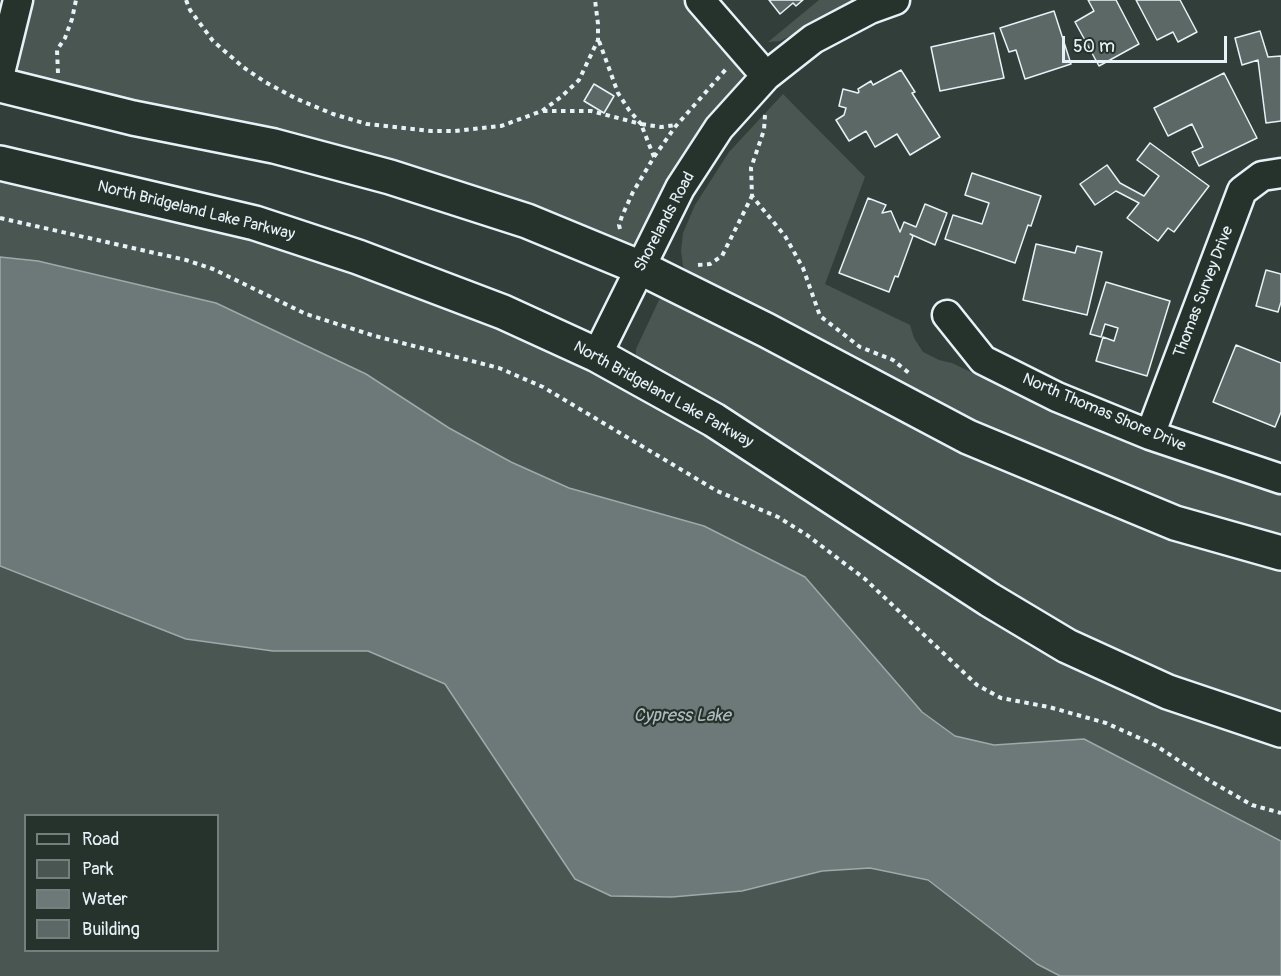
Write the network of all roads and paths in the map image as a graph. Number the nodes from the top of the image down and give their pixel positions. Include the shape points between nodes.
1 (18, 0) edge
2 (76, 0) edge
3 (186, 0) edge
4 (595, 0) edge
5 (700, 0) edge
6 (895, 0) edge
7 (598, 40) junction
8 (743, 50) junction
9 (0, 73) edge
10 (766, 76) junction
11 (52, 77) dead end
12 (0, 85) edge
13 (542, 111) junction
14 (641, 123) junction
15 (678, 125) junction
16 (654, 157) junction
17 (0, 163) edge
18 (1281, 173) edge
19 (752, 196) dead end
20 (0, 218) edge
21 (645, 259) junction
22 (693, 264) dead end
23 (947, 315) dead end
24 (597, 355) junction
25 (1150, 435) junction
26 (1281, 479) edge
27 (1281, 553) edge
28 (1281, 730) edge
29 (1281, 813) edge

1 - 9 street
2 - 11 path via 65,38 57,50 58,74
3 - 13 path via 213,41 243,67 297,99 333,114 395,128 455,131 501,126
4 - 7 path
5 - 8 street
6 - 10 street, Shorelands Road via 813,39
7 - 13 path via 579,80
7 - 14 path via 618,93
8 - 10 street
8 - 15 path
10 - 21 street, Shorelands Road via 719,128 680,188
12 - 21 main road via 133,118 274,146 390,177
13 - 14 path via 591,111
14 - 15 path
14 - 16 path
15 - 16 path
16 - 21 path via 619,225 620,232
17 - 24 main road, North Bridgeland Lake Parkway via 255,223 358,256 503,312
18 - 25 street, Thomas Survey Drive via 1262,176 1242,191
19 - 22 path via 722,256 711,264
20 - 29 path via 186,260 222,273 306,315 499,368 543,387 717,491 778,517 807,535 865,579 977,685 1001,698 1106,723 1155,745 1252,805
21 - 24 street, Shorelands Road
21 - 27 main road via 766,330 968,437 1175,523
23 - 25 street, North Thomas Shore Drive via 983,360
24 - 28 main road, North Bridgeland Lake Parkway via 714,420 1067,646 1168,692
25 - 26 street, North Thomas Shore Drive

